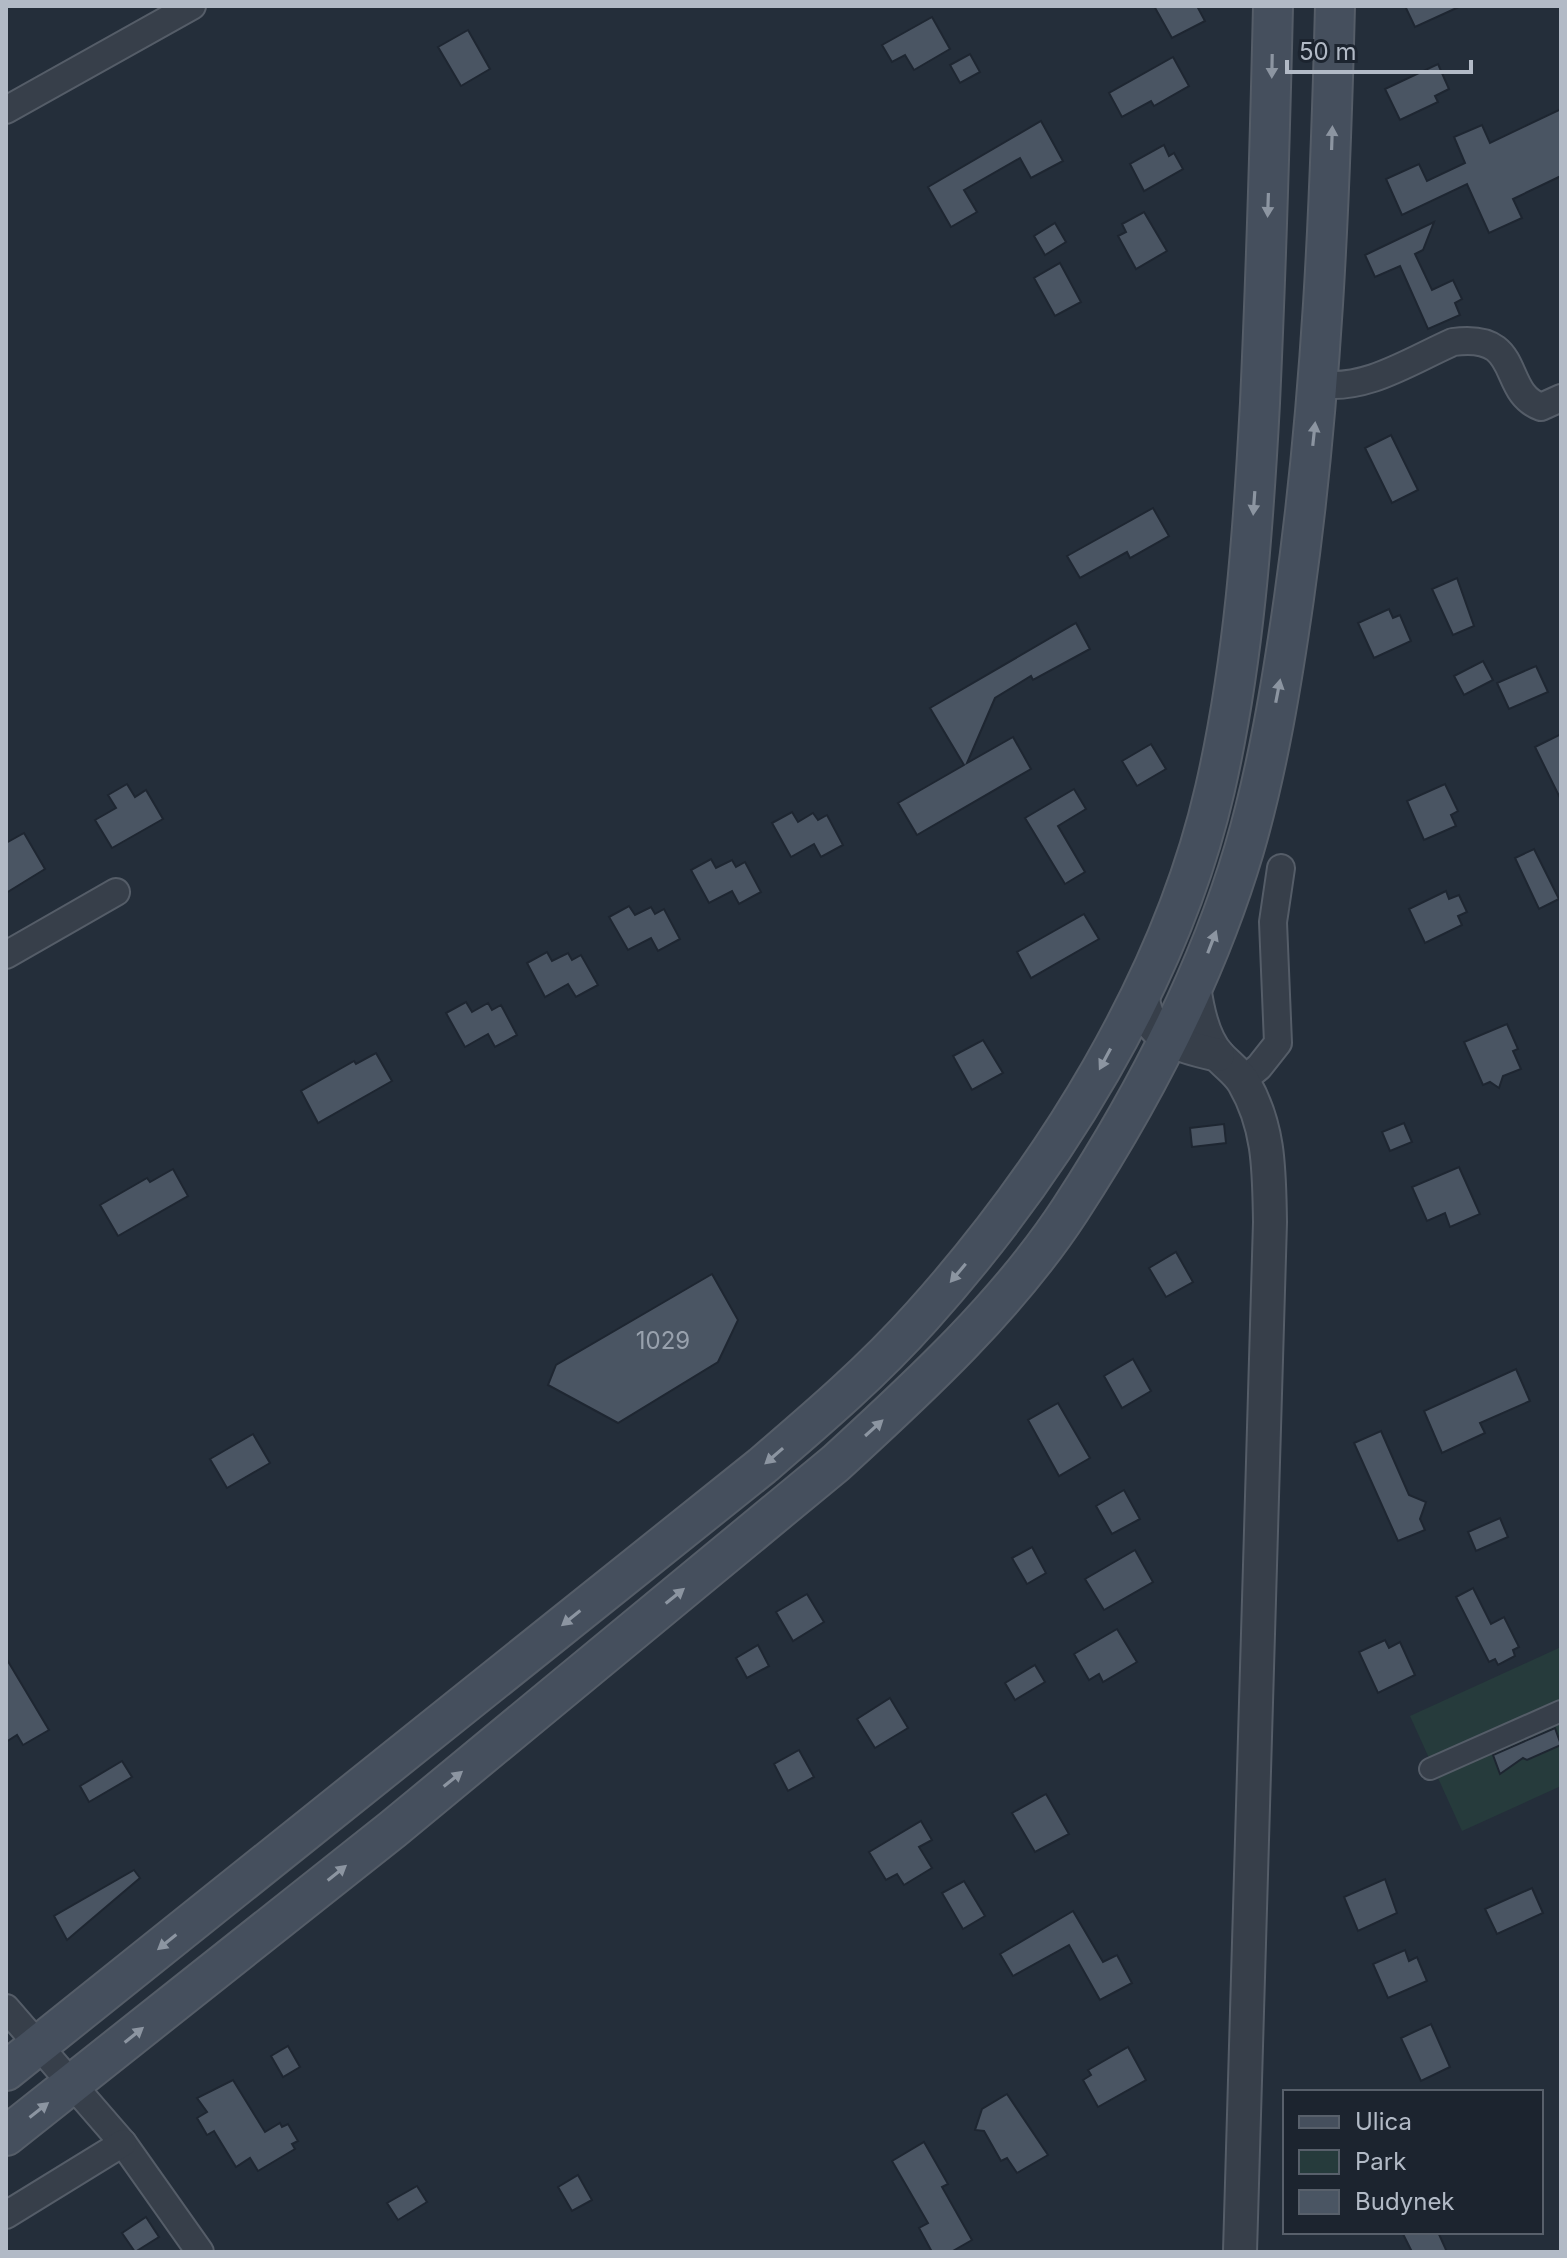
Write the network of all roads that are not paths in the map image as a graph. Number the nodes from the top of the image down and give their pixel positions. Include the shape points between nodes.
1 (192, 6) edge
2 (1273, 6) edge
3 (1335, 6) edge
4 (6, 110) edge
5 (1261, 369) junction
6 (1319, 384) junction
7 (1561, 398) edge
8 (1281, 868) dead end
9 (116, 892) dead end
10 (6, 955) edge
11 (1194, 986) junction
12 (1142, 990) junction
13 (1169, 1039) junction
14 (1218, 1055) junction
15 (1243, 1080) junction
16 (1561, 1711) edge
17 (1430, 1769) dead end
18 (6, 2008) edge
19 (40, 2044) junction
20 (6, 2071) edge
21 (73, 2084) junction
22 (6, 2136) edge
23 (123, 2143) junction
24 (6, 2215) edge
25 (200, 2252) edge
26 (1240, 2252) edge

1 - 4 street
2 -> 5 main road
6 -> 3 main road
5 - 6 main road via 1288,390
5 -> 12 main road via 1246,613 1232,701 1198,847
6 - 7 street via 1361,383 1468,340 1495,348 1531,403 1541,407
11 -> 6 main road via 1244,849 1269,743 1306,516
8 - 15 street via 1273,922 1278,1043
9 - 10 street
11 - 13 main road
11 - 14 street via 1202,1023
12 - 13 street via 1149,1023
12 -> 19 main road via 1071,1121 1003,1219 922,1317 845,1394
13 - 14 street
21 -> 13 main road via 393,1829 779,1511 898,1406 1013,1284 1068,1213
14 - 15 street
15 - 26 street via 1265,1133 1270,1222
16 - 17 street
18 - 19 street
19 - 20 main road
19 - 21 street
22 -> 21 main road
21 - 23 street
23 - 24 street
23 - 25 street

